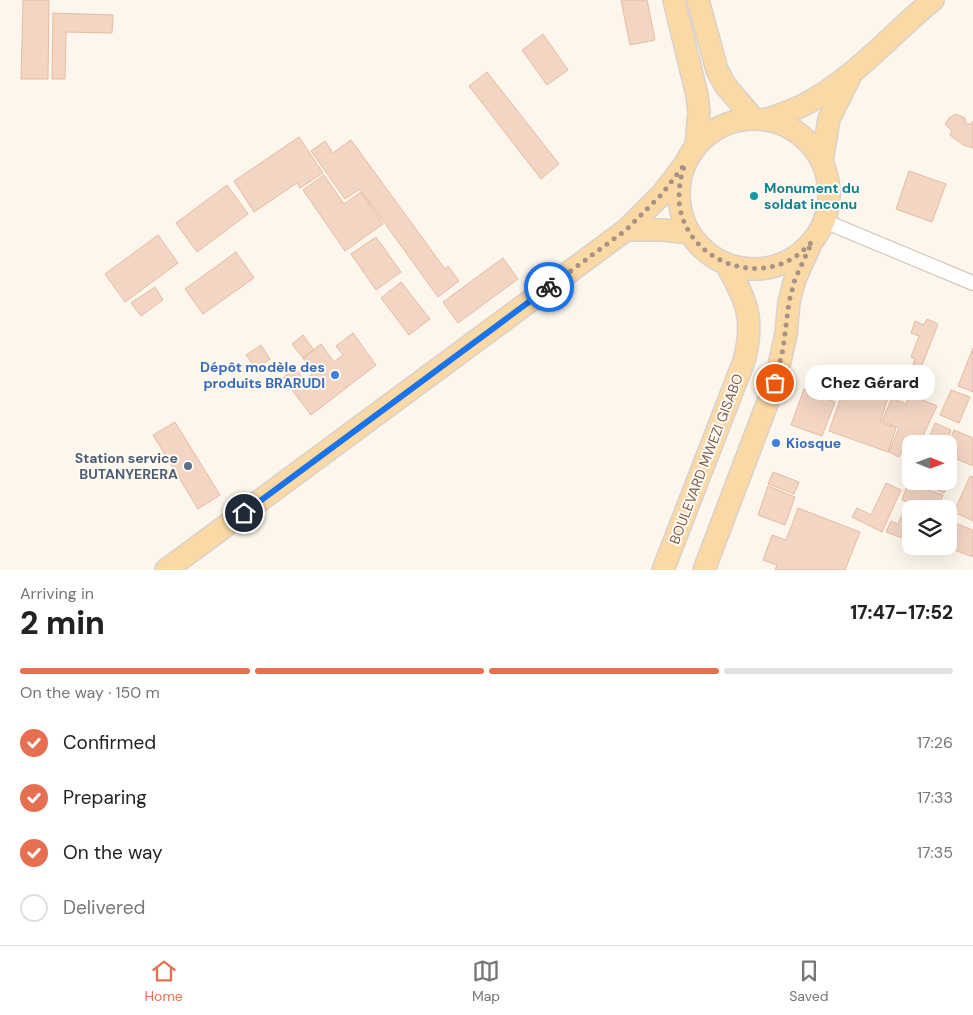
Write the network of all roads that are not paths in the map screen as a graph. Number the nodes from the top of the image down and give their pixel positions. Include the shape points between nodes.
1 (674, 0) edge
2 (698, 0) edge
3 (933, 0) edge
4 (853, 72) junction
5 (761, 118) junction
6 (696, 145) junction
7 (822, 161) junction
8 (685, 164) junction
9 (824, 221) junction
10 (626, 230) junction
11 (690, 233) junction
12 (812, 242) junction
13 (726, 264) junction
14 (973, 283) edge
15 (166, 570) edge
16 (663, 570) edge
17 (704, 570) edge

1 - 6 main road via 697,95
2 - 5 main road via 717,70 725,85
3 - 4 main road
4 - 5 main road via 810,102
4 - 7 main road via 829,119
5 - 6 main road via 721,125
5 - 7 main road via 790,127 809,142
6 - 8 main road
7 - 9 main road via 829,201
8 - 10 main road via 662,194
8 - 11 main road via 679,199 682,217
9 - 12 main road
9 - 14 street
10 - 11 main road
10 - 15 main road
11 - 13 main road via 706,251
12 - 13 main road via 782,264 745,268
12 - 17 main road via 795,279 775,383
13 - 16 main road, BOULEVARD MWEZI GISABO via 744,296 750,318 750,340

